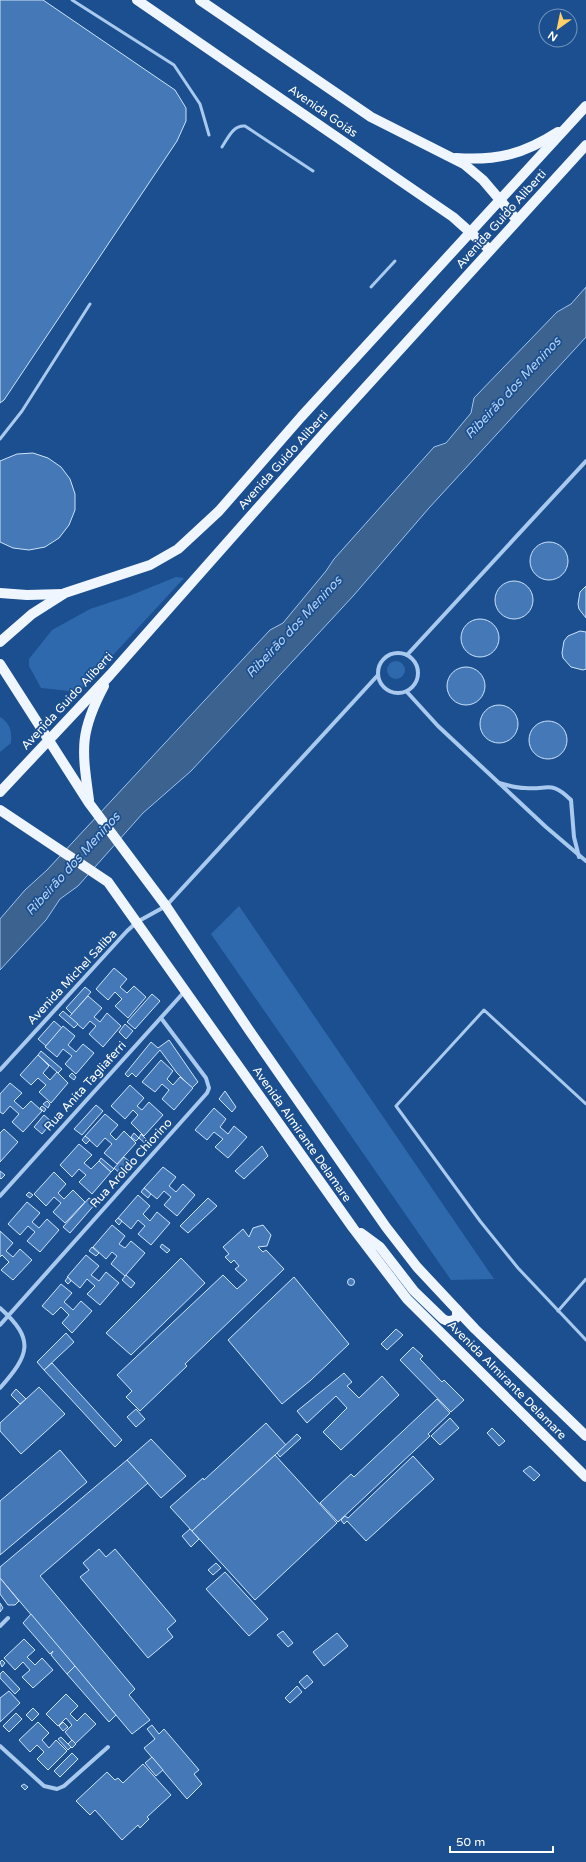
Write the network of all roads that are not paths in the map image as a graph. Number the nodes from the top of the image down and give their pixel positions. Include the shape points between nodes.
1 (72, 0) edge
2 (137, 0) edge
3 (200, 0) edge
4 (586, 106) edge
5 (570, 124) junction
6 (208, 135) dead end
7 (586, 145) edge
8 (222, 147) dead end
9 (455, 158) junction
10 (313, 171) dead end
11 (501, 200) junction
12 (517, 220) junction
13 (471, 233) junction
14 (490, 250) junction
15 (394, 261) dead end
16 (372, 287) dead end
17 (90, 304) dead end
18 (0, 439) edge
19 (586, 461) edge
20 (0, 593) edge
21 (65, 593) junction
22 (0, 642) edge
23 (407, 655) junction
24 (0, 664) edge
25 (110, 675) junction
26 (378, 675) junction
27 (407, 692) junction
28 (48, 740) junction
29 (499, 783) junction
30 (0, 792) edge
31 (90, 805) junction
32 (0, 810) edge
33 (580, 857) junction
34 (586, 861) edge
35 (166, 906) junction
36 (137, 922) junction
37 (186, 990) junction
38 (161, 1018) junction
39 (0, 1070) edge
40 (586, 1104) edge
41 (0, 1196) edge
42 (353, 1228) junction
43 (586, 1279) edge
44 (0, 1308) edge
45 (457, 1310) junction
46 (558, 1311) junction
47 (9, 1316) junction
48 (0, 1325) edge
49 (586, 1340) edge
50 (0, 1388) edge
51 (586, 1436) edge
52 (586, 1477) edge
53 (8, 1618) dead end
54 (0, 1626) edge
55 (0, 1746) edge
56 (108, 1747) dead end

1 - 6 lane via 174,65 200,104
2 - 13 main road, Avenida Goiás via 453,217
3 - 9 main road, Avenida Goiás via 371,118
4 - 5 main road, Avenida Guido Aliberti
5 - 9 main road via 538,145 518,153 482,159
5 - 11 main road, Avenida Guido Aliberti
7 - 12 main road, Avenida Guido Aliberti
8 - 10 lane via 235,128 245,126
9 - 11 main road, Avenida Goiás via 478,175
11 - 12 main road, Avenida Goiás
11 - 13 main road, Avenida Guido Aliberti
12 - 14 main road, Avenida Guido Aliberti
13 - 14 main road, Avenida Goiás
13 - 21 main road, Avenida Guido Aliberti via 219,510 178,549 150,565
14 - 25 main road, Avenida Guido Aliberti
15 - 16 lane
17 - 18 lane via 22,411
19 - 23 street
20 - 21 main road
21 - 22 main road, Avenida Guido Aliberti via 32,614
23 - 26 street via 393,653 386,656 378,668
23 - 27 street via 412,658 419,670 416,683
24 - 28 main road, Avenida Almirante Delamare
25 - 28 main road, Avenida Guido Aliberti
25 - 31 main road via 93,708 84,739 83,764
26 - 27 street via 383,687 388,691
26 - 35 street, Avenida Michel Saliba
27 - 29 street via 438,726
28 - 30 main road, Avenida Guido Aliberti
28 - 31 main road, Avenida Almirante Delamare
29 - 33 street
29 - 33 street via 523,788 551,786 562,790 571,800 574,837
31 - 35 main road, Avenida Almirante Delamare
32 - 36 main road, Avenida Almirante Delamare via 108,882
33 - 34 street
35 - 36 street, Avenida Michel Saliba
35 - 45 main road, Avenida Almirante Delamare via 386,1227 417,1267
36 - 37 main road, Avenida Almirante Delamare
36 - 39 street, Avenida Michel Saliba
37 - 38 street, Rua Anita Tagliaferri
37 - 42 main road, Avenida Almirante Delamare
38 - 41 street, Rua Anita Tagliaferri
38 - 47 street, Rua Aroldo Chiorino via 206,1078 209,1088 207,1092
40 - 46 lane via 484,1010 396,1106 480,1221 518,1268
42 - 45 main road via 380,1247 414,1291 443,1319 454,1320 457,1317
42 - 52 main road, Avenida Almirante Delamare via 407,1299
43 - 46 lane
44 - 47 street
45 - 51 main road, Avenida Almirante Delamare
46 - 49 lane
47 - 48 street, Rua Aroldo Chiorino
47 - 50 street via 24,1336 25,1348 23,1358 14,1373
53 - 54 street
55 - 56 street via 44,1786 57,1789 64,1786

